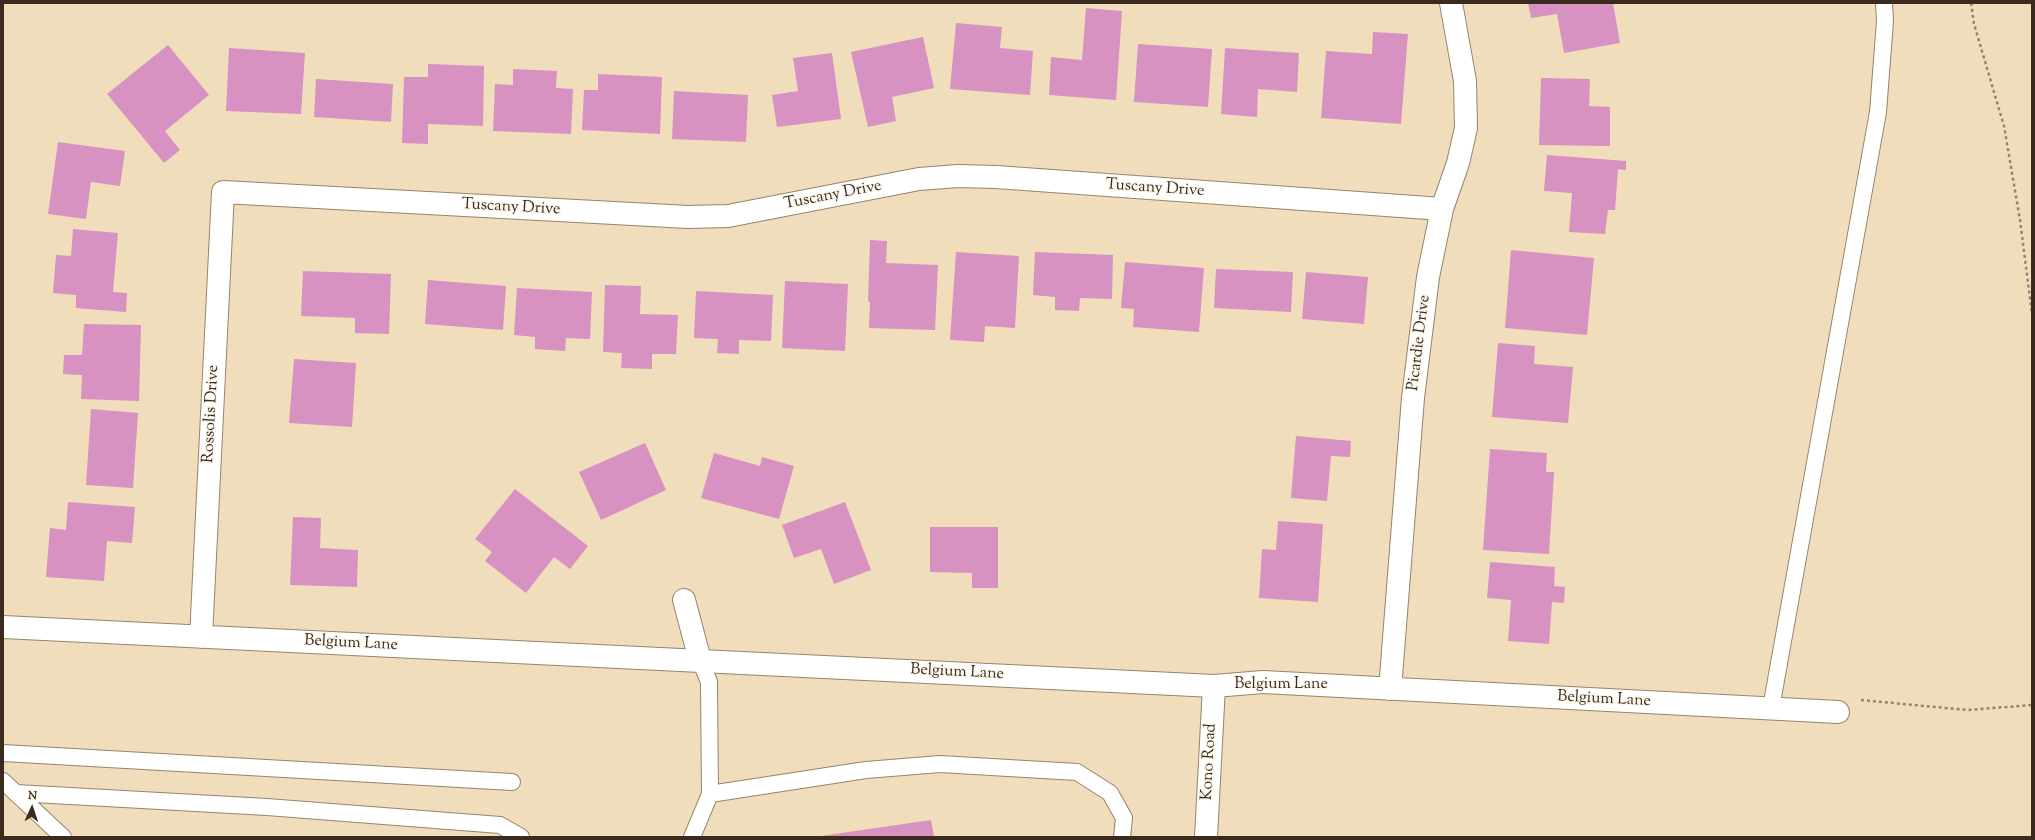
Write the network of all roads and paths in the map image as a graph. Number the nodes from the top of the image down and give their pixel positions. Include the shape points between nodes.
1 (1451, 3) edge
2 (1884, 3) edge
3 (1970, 3) edge
4 (223, 192) joint
5 (1442, 209) junction
6 (2032, 314) edge
7 (684, 600) dead end
8 (3, 627) edge
9 (201, 637) junction
10 (700, 660) junction
11 (1214, 686) junction
12 (1390, 688) junction
13 (2032, 705) edge
14 (1771, 708) junction
15 (1838, 712) joint
16 (3, 752) edge
17 (3, 781) edge
18 (512, 782) dead end
19 (16, 793) junction
20 (710, 794) junction
21 (63, 837) edge
22 (521, 837) edge
23 (692, 837) edge
24 (1122, 837) edge
25 (1206, 837) edge

1 - 5 street, Picardie Drive via 1465,81 1466,128 1458,163
2 - 14 lane via 1886,21 1878,112
3 - 6 path via 2004,126
4 - 5 street, Tuscany Drive via 688,217 728,216 919,180 958,176
4 - 9 street, Rossolis Drive
5 - 12 street, Picardie Drive via 1428,277 1413,398
7 - 10 street
8 - 9 street, Belgium Lane
9 - 10 street, Belgium Lane
10 - 11 street, Belgium Lane
10 - 20 lane via 709,682
11 - 12 street, Belgium Lane via 1263,682
11 - 25 street, Kono Road
12 - 14 street, Belgium Lane
13 - 15 path via 1967,710 1860,700
14 - 15 street, Belgium Lane
16 - 18 lane
17 - 19 lane
19 - 21 lane
19 - 22 lane via 267,807 500,825
20 - 23 lane
20 - 24 lane via 866,770 940,764 1077,772 1110,793 1124,818

